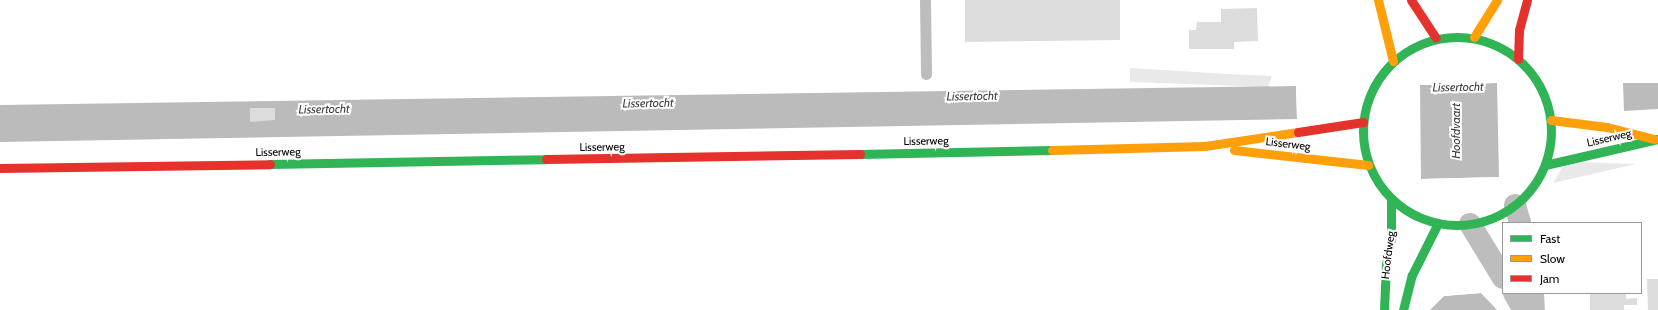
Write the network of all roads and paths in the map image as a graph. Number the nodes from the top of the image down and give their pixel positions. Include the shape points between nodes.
1 (925, 0) edge
2 (1378, 0) edge
3 (1411, 0) edge
4 (1497, 0) edge
5 (1527, 0) edge
6 (1474, 37) junction
7 (1436, 38) junction
8 (1518, 59) junction
9 (1394, 61) junction
10 (926, 74) dead end
11 (1551, 120) junction
12 (1363, 122) junction
13 (1657, 139) edge
14 (1205, 146) junction
15 (1368, 165) junction
16 (1545, 165) junction
17 (0, 168) edge
18 (1391, 199) junction
19 (1518, 214) edge
20 (1438, 223) junction
21 (1470, 224) junction
22 (1502, 276) edge
23 (1515, 294) edge
24 (1534, 294) edge
25 (1384, 310) edge
26 (1403, 310) edge
27 (1524, 310) edge
28 (1534, 310) edge

1 - 10 lane
2 - 9 main road
3 - 7 main road
4 - 6 main road
5 - 8 main road via 1519,30
6 - 7 main road
6 - 8 main road via 1492,43
7 - 9 main road via 1413,47
8 - 11 main road via 1534,76 1542,90
9 - 12 main road via 1371,90
11 - 13 main road, Lisserweg via 1607,127
11 - 16 main road via 1551,142
12 - 14 main road, Lisserweg
12 - 15 main road via 1362,137
13 - 16 main road, Lisserweg
14 - 15 main road, Lisserweg
14 - 17 main road, Lisserweg via 944,153
15 - 18 main road via 1374,178
16 - 19 main road
18 - 20 main road via 1418,217
18 - 25 main road, Hoofdweg via 1391,238 1386,264
19 - 21 main road
20 - 21 main road
20 - 26 main road via 1412,276
21 - 22 street
23 - 27 street
24 - 28 street

